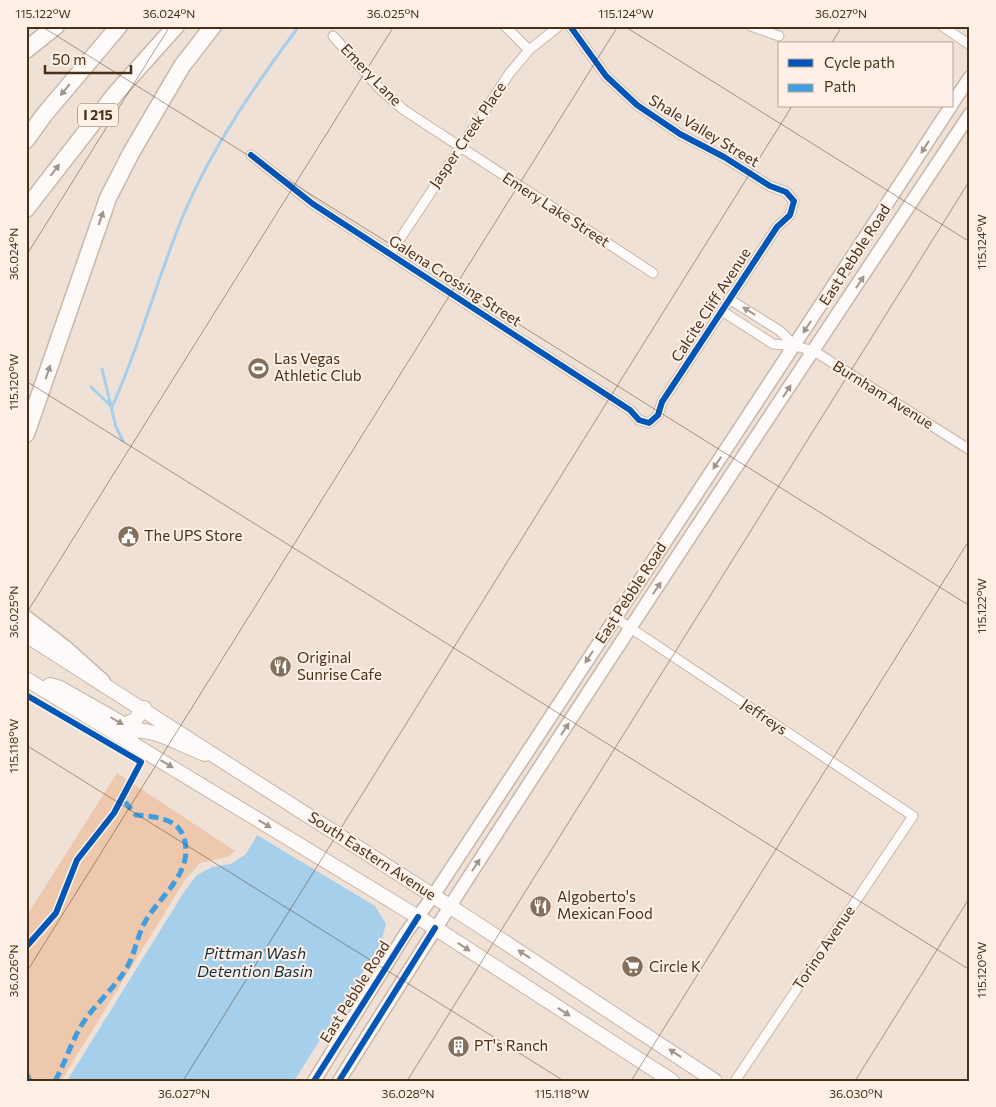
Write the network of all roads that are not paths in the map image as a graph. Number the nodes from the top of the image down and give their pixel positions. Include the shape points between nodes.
1 (56, 26) edge
2 (119, 26) edge
3 (176, 26) edge
4 (213, 26) edge
5 (505, 26) edge
6 (559, 26) edge
7 (570, 26) edge
8 (751, 26) edge
9 (942, 26) edge
10 (332, 36) dead end
11 (779, 36) dead end
12 (970, 45) edge
13 (26, 50) edge
14 (529, 50) junction
15 (970, 77) edge
16 (954, 102) edge
17 (950, 108) edge
18 (970, 114) edge
19 (26, 140) edge
20 (459, 147) junction
21 (251, 155) dead end
22 (794, 201) joint
23 (26, 209) edge
24 (390, 254) junction
25 (653, 273) dead end
26 (729, 299) junction
27 (722, 311) junction
28 (795, 346) junction
29 (814, 351) junction
30 (649, 422) joint
31 (26, 434) edge
32 (970, 450) edge
33 (614, 618) junction
34 (26, 619) edge
35 (630, 629) junction
36 (26, 635) edge
37 (26, 679) edge
38 (102, 682) junction
39 (44, 690) junction
40 (144, 708) junction
41 (126, 739) junction
42 (228, 762) junction
43 (913, 816) joint
44 (433, 896) junction
45 (449, 906) junction
46 (418, 917) junction
47 (435, 928) junction
48 (316, 1079) edge
49 (339, 1081) edge
50 (672, 1081) edge
51 (715, 1081) edge
52 (735, 1081) edge

1 - 13 highway
2 -> 19 highway, I 215
23 -> 3 highway, I 215 via 116,92
31 -> 4 highway via 108,198 182,66
5 - 14 street
6 - 14 street, Jasper Creek Place
7 - 22 street, Shale Valley Street via 606,76 637,105 680,134 786,192
8 - 11 street
9 - 12 street
10 - 20 street, Emery Lane via 391,99
14 - 20 street, Jasper Creek Place
15 - 16 main road, East Pebble Road
17 -> 28 main road, East Pebble Road
29 -> 18 main road, East Pebble Road
20 - 24 street, Jasper Creek Place
20 - 25 street, Emery Lake Street
21 - 24 street, Galena Crossing Street via 313,204
22 - 26 street, Calcite Cliff Avenue via 790,215 777,227
24 - 30 street, Galena Crossing Street via 630,410 639,420
26 - 27 street, Calcite Cliff Avenue
28 -> 26 street via 780,331
27 - 28 street, Burnham Avenue via 773,344
27 - 30 street, Calcite Cliff Avenue via 662,402 658,415
28 - 29 street, Burnham Avenue
28 -> 33 main road, East Pebble Road
29 - 32 street, Burnham Avenue
35 -> 29 main road, East Pebble Road
33 - 35 street, Jeffreys
33 -> 44 main road, East Pebble Road
34 - 38 highway
35 - 43 street, Jeffreys
45 -> 35 main road, East Pebble Road
36 - 38 main road, South Eastern Avenue
37 - 39 main road, South Eastern Avenue
38 - 40 main road, South Eastern Avenue
39 -> 40 main road via 50,685 60,688 125,725 135,720
39 - 41 main road, South Eastern Avenue
40 - 42 main road, South Eastern Avenue
41 - 42 main road via 137,730 160,734
41 -> 46 main road, South Eastern Avenue
42 - 44 main road, South Eastern Avenue
43 - 52 street, Torino Avenue
44 - 45 main road, South Eastern Avenue
44 - 46 main road, East Pebble Road
45 - 47 main road, East Pebble Road
51 -> 45 main road, South Eastern Avenue
46 - 47 main road, South Eastern Avenue
46 - 48 main road, East Pebble Road
47 - 49 main road, East Pebble Road
47 -> 50 main road, South Eastern Avenue

